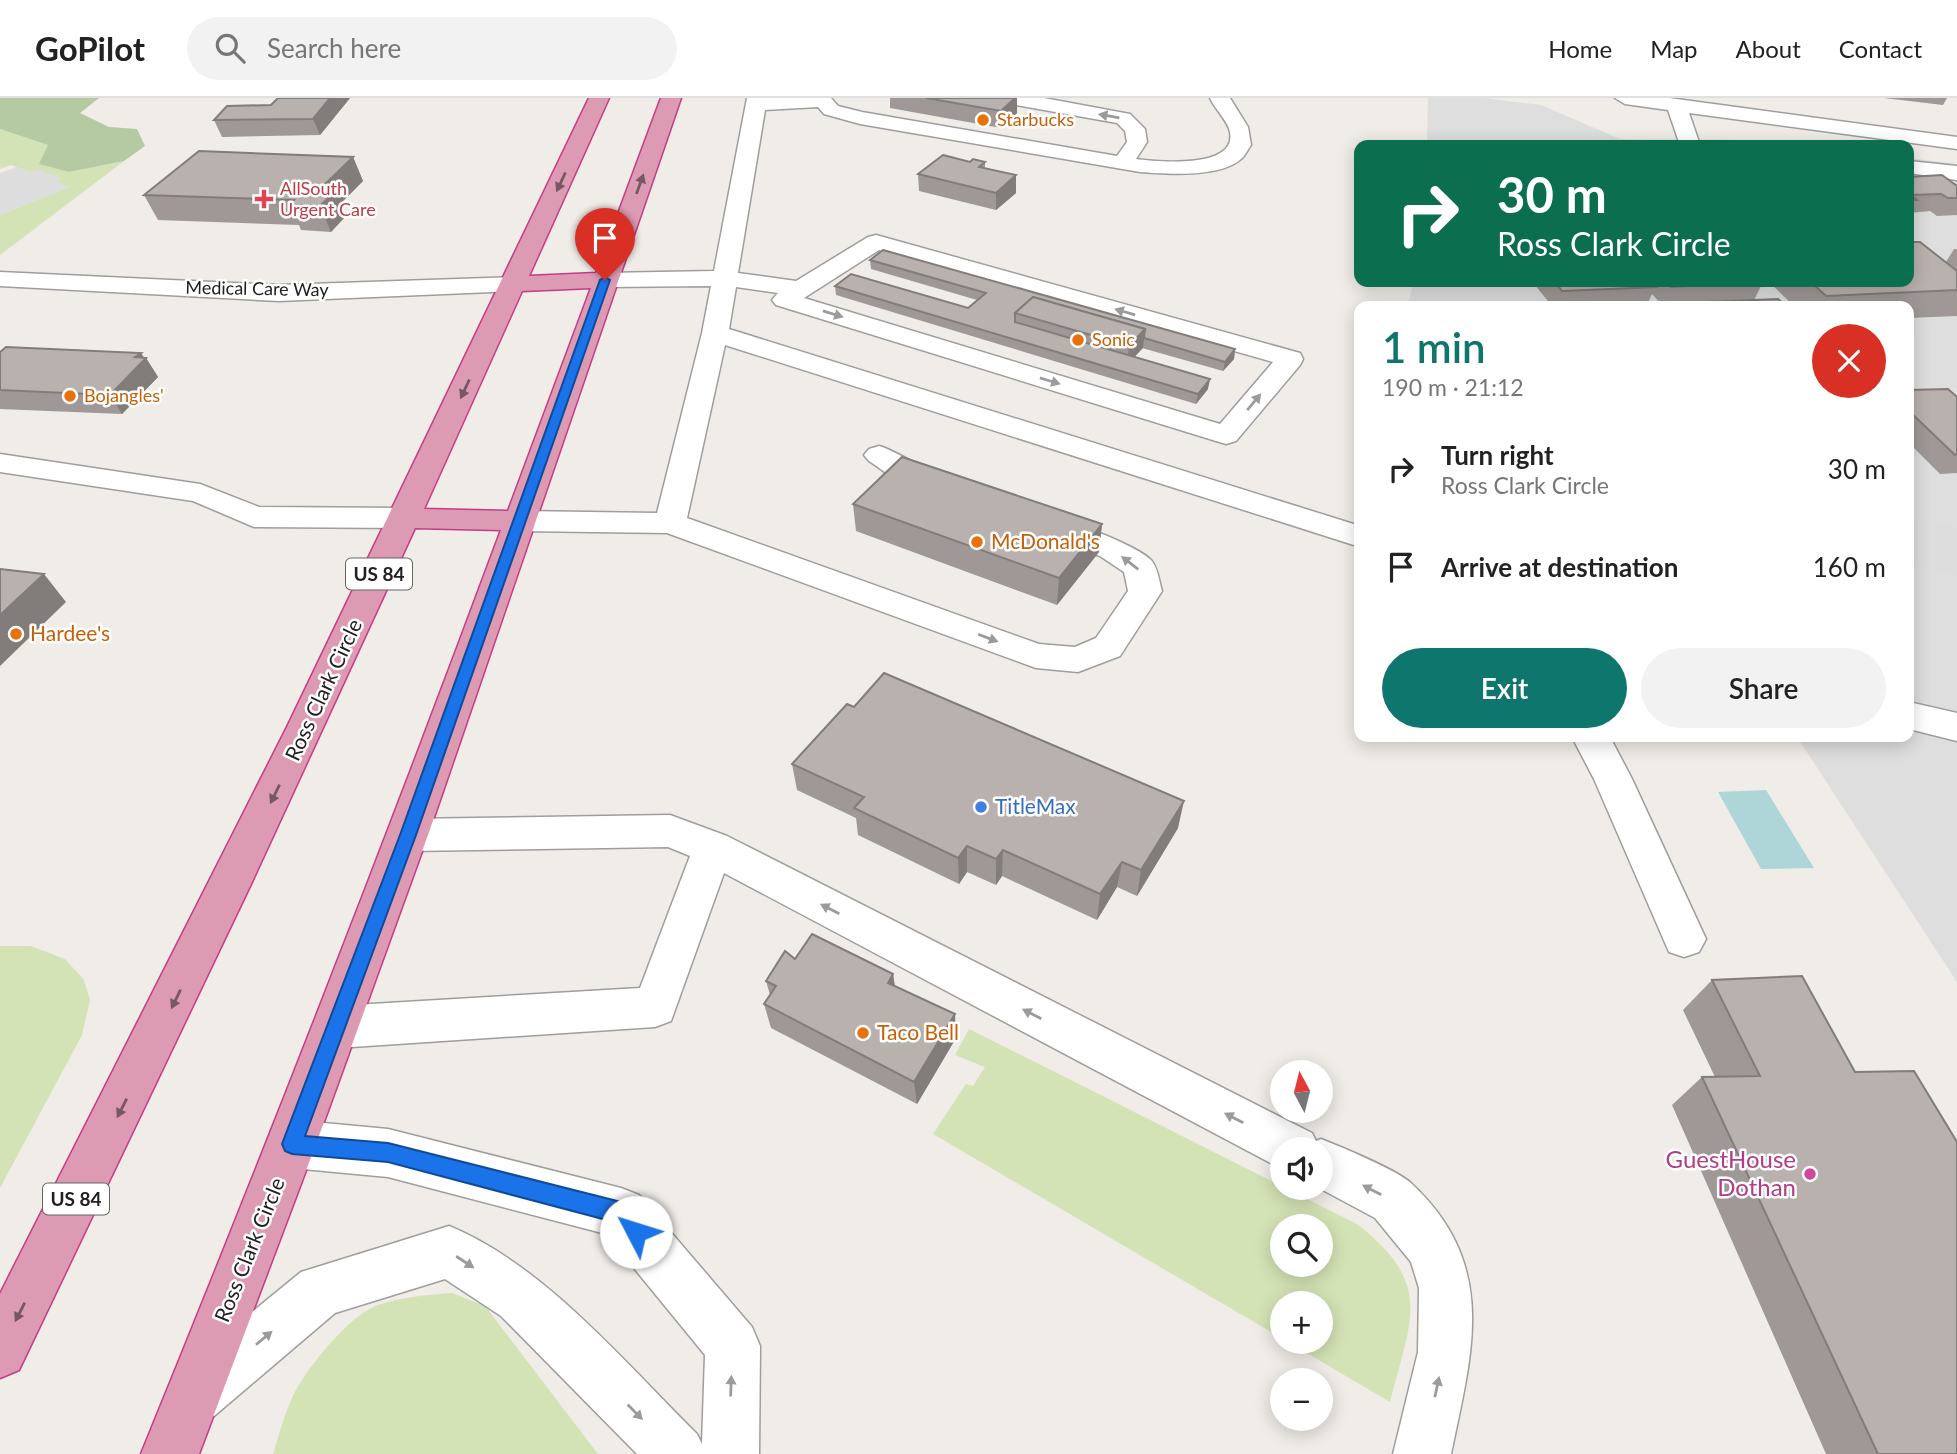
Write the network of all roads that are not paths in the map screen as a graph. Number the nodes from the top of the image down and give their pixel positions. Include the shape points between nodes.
1 (600, 98) edge
2 (671, 98) edge
3 (1010, 98) edge
4 (1220, 98) edge
5 (1625, 98) edge
6 (824, 99) edge
7 (756, 101) edge
8 (1676, 106) junction
9 (1688, 140) edge
10 (1957, 142) edge
11 (1123, 163) junction
12 (1914, 168) edge
13 (1957, 173) edge
14 (725, 278) junction
15 (0, 279) edge
16 (605, 280) junction
17 (514, 284) junction
18 (800, 289) junction
19 (871, 326) junction
20 (715, 333) junction
21 (834, 352) junction
22 (1176, 449) junction
23 (879, 455) dead end
24 (0, 463) edge
25 (966, 498) edge
26 (1018, 516) edge
27 (406, 518) junction
28 (520, 521) junction
29 (670, 523) junction
30 (1354, 534) edge
31 (1914, 716) edge
32 (1957, 726) edge
33 (1593, 742) edge
34 (408, 835) junction
35 (713, 848) junction
36 (1684, 939) dead end
37 (337, 1027) junction
38 (1270, 1137) edge
39 (292, 1144) junction
40 (1333, 1169) edge
41 (0, 1351) edge
42 (192, 1397) junction
43 (170, 1454) edge
44 (677, 1454) edge
45 (730, 1454) edge
46 (1422, 1454) edge

1 -> 17 highway, Ross Clark Circle / US 84
16 -> 2 highway, Ross Clark Circle
11 -> 3 street via 1137,142 1135,129 1124,118
4 - 11 street via 1239,129 1236,155 1198,166
5 - 8 street
6 - 7 street
6 - 11 street via 831,110 860,118
7 - 14 street
8 - 9 street
8 - 10 street
12 - 13 street
14 - 16 street
14 - 18 street
14 - 20 street
15 - 17 street, Medical Care Way via 279,293
16 - 17 highway
16 - 28 highway, Ross Clark Circle
17 -> 27 highway, Ross Clark Circle / US 84
18 -> 19 street via 785,300
22 -> 18 street via 1226,435 1290,359 876,242
19 - 21 street
19 -> 22 street
20 - 21 street
20 - 29 street
21 - 22 street
22 - 30 street
23 - 25 street via 926,484
24 - 27 street via 200,493 254,517
29 -> 26 street via 1037,656 1078,660 1108,647 1145,591 1139,567 1111,549
27 - 28 highway
27 -> 41 highway, Ross Clark Circle / US 84 via 159,1035
28 - 29 street
28 - 34 highway, Ross Clark Circle
31 - 32 street
33 - 36 street
34 - 35 street via 670,831
34 - 37 highway, Ross Clark Circle
35 - 37 street via 655,1007
38 -> 35 street
37 - 39 highway, Ross Clark Circle
39 - 42 highway, Ross Clark Circle
45 -> 39 street via 733,1346 621,1213 388,1153
46 -> 40 street via 1445,1352 1445,1288 1432,1248 1393,1200
42 - 43 highway, Ross Clark Circle
42 -> 44 street via 320,1291 449,1252 520,1297

